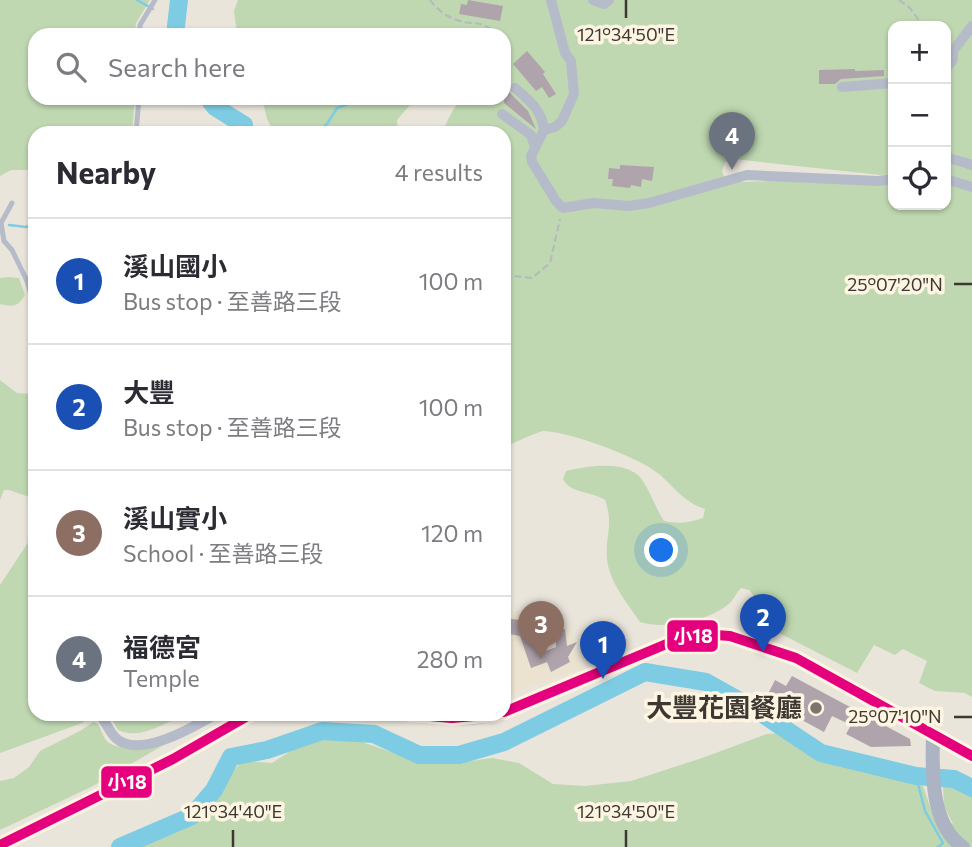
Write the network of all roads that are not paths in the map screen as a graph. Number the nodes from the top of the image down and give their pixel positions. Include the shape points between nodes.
1 (155, 0) edge
2 (551, 0) edge
3 (593, 0) edge
4 (609, 0) edge
5 (972, 26) edge
6 (139, 28) edge
7 (951, 62) edge
8 (888, 83) edge
9 (842, 87) dead end
10 (515, 88) road end
11 (138, 105) edge
12 (502, 114) dead end
13 (137, 126) edge
14 (544, 130) junction
15 (535, 147) junction
16 (951, 159) edge
17 (972, 165) edge
18 (888, 180) edge
19 (951, 181) edge
20 (972, 187) edge
21 (12, 204) dead end
22 (28, 284) edge
23 (511, 709) edge
24 (104, 721) edge
25 (203, 721) edge
26 (236, 721) edge
27 (933, 734) junction
28 (972, 756) edge
29 (0, 845) edge
30 (963, 847) edge

1 - 6 lane
2 - 14 street via 570,61 573,94 562,121
3 - 4 street via 604,4
5 - 7 street via 953,51
8 - 9 street
10 - 14 street via 536,107
11 - 13 lane
12 - 15 street via 531,135
14 - 15 street
15 - 18 street via 532,162 563,208 593,203 629,206 747,175
16 - 17 street
19 - 20 street
21 - 22 lane via 1,223 4,242
23 - 27 street via 676,640 701,634 730,636 796,658
24 - 25 street via 118,741 131,744 176,736
26 - 29 street via 173,759
27 - 28 street
27 - 30 street via 937,808 942,825

